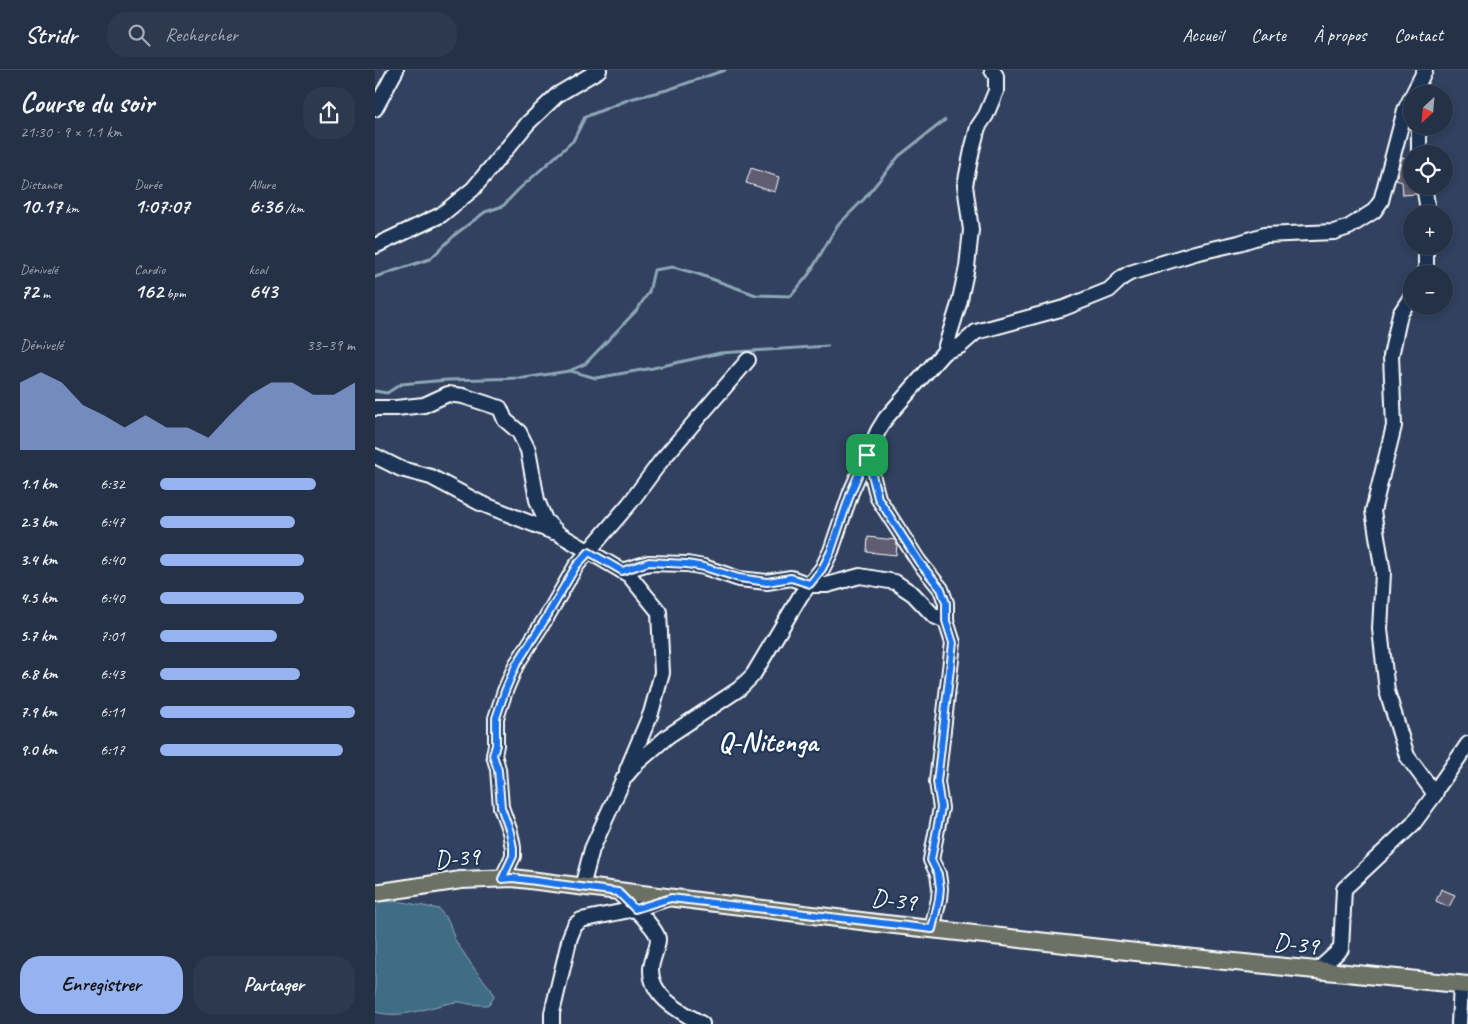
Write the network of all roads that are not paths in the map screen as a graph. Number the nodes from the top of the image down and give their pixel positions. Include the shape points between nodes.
1 (396, 70) edge
2 (599, 70) edge
3 (992, 70) edge
4 (375, 109) edge
5 (1403, 118) edge
6 (375, 246) edge
7 (1403, 310) edge
8 (944, 352) junction
9 (748, 360) dead end
10 (375, 408) edge
11 (867, 455) junction
12 (375, 456) edge
13 (559, 534) junction
14 (589, 552) junction
15 (622, 571) junction
16 (810, 584) junction
17 (946, 621) junction
18 (1468, 744) edge
19 (624, 778) junction
20 (1435, 794) junction
21 (502, 879) junction
22 (582, 887) junction
23 (618, 892) junction
24 (375, 893) edge
25 (671, 898) junction
26 (635, 909) junction
27 (932, 929) junction
28 (1318, 970) junction
29 (1464, 984) edge
30 (552, 1024) edge
31 (702, 1024) edge
32 (1459, 1024) edge

1 - 4 street
2 - 6 street via 557,95 528,123 473,190 441,216
3 - 8 street via 996,76 996,91 979,127 965,185 971,230 967,267
5 - 8 street via 1381,201 1374,211 1349,227 1334,232 1264,235 1130,273 1109,290 1064,308 975,332 960,346
7 - 20 street via 1391,356 1394,426 1373,511 1383,573 1380,629 1387,691 1407,756
8 - 11 street via 886,418
9 - 14 street via 661,461
10 - 13 street via 424,405 448,394 499,408 505,420 519,432 528,450 537,500 545,520
11 - 16 street via 831,551
11 - 17 street via 878,498 919,562 941,589 946,603
12 - 13 street via 401,469 431,477 480,503
13 - 14 street
14 - 15 street
14 - 21 street via 576,566 516,665 496,718 493,755 498,770 501,807 513,848 513,856
15 - 16 street via 649,562 687,564 739,578 767,582 791,578
15 - 19 street via 629,575 659,612 662,672 651,713
16 - 17 street via 827,585 860,576 895,582 913,594 934,616
16 - 19 street via 753,675 739,689 668,736
17 - 27 street via 953,643 937,782 941,808 931,860 940,888
18 - 20 street
19 - 22 street via 592,849
20 - 28 street via 1413,824 1344,889 1341,949
21 - 22 main road, D-39
21 - 24 main road, D-39 via 461,880
22 - 23 main road, D-39
23 - 25 main road, D-39
23 - 26 street
25 - 26 street
25 - 27 main road, D-39
26 - 30 street via 581,920 575,925
26 - 31 street via 654,929 658,939 651,970 654,984 663,998
27 - 28 main road, D-39
28 - 29 main road, D-39
29 - 32 street

